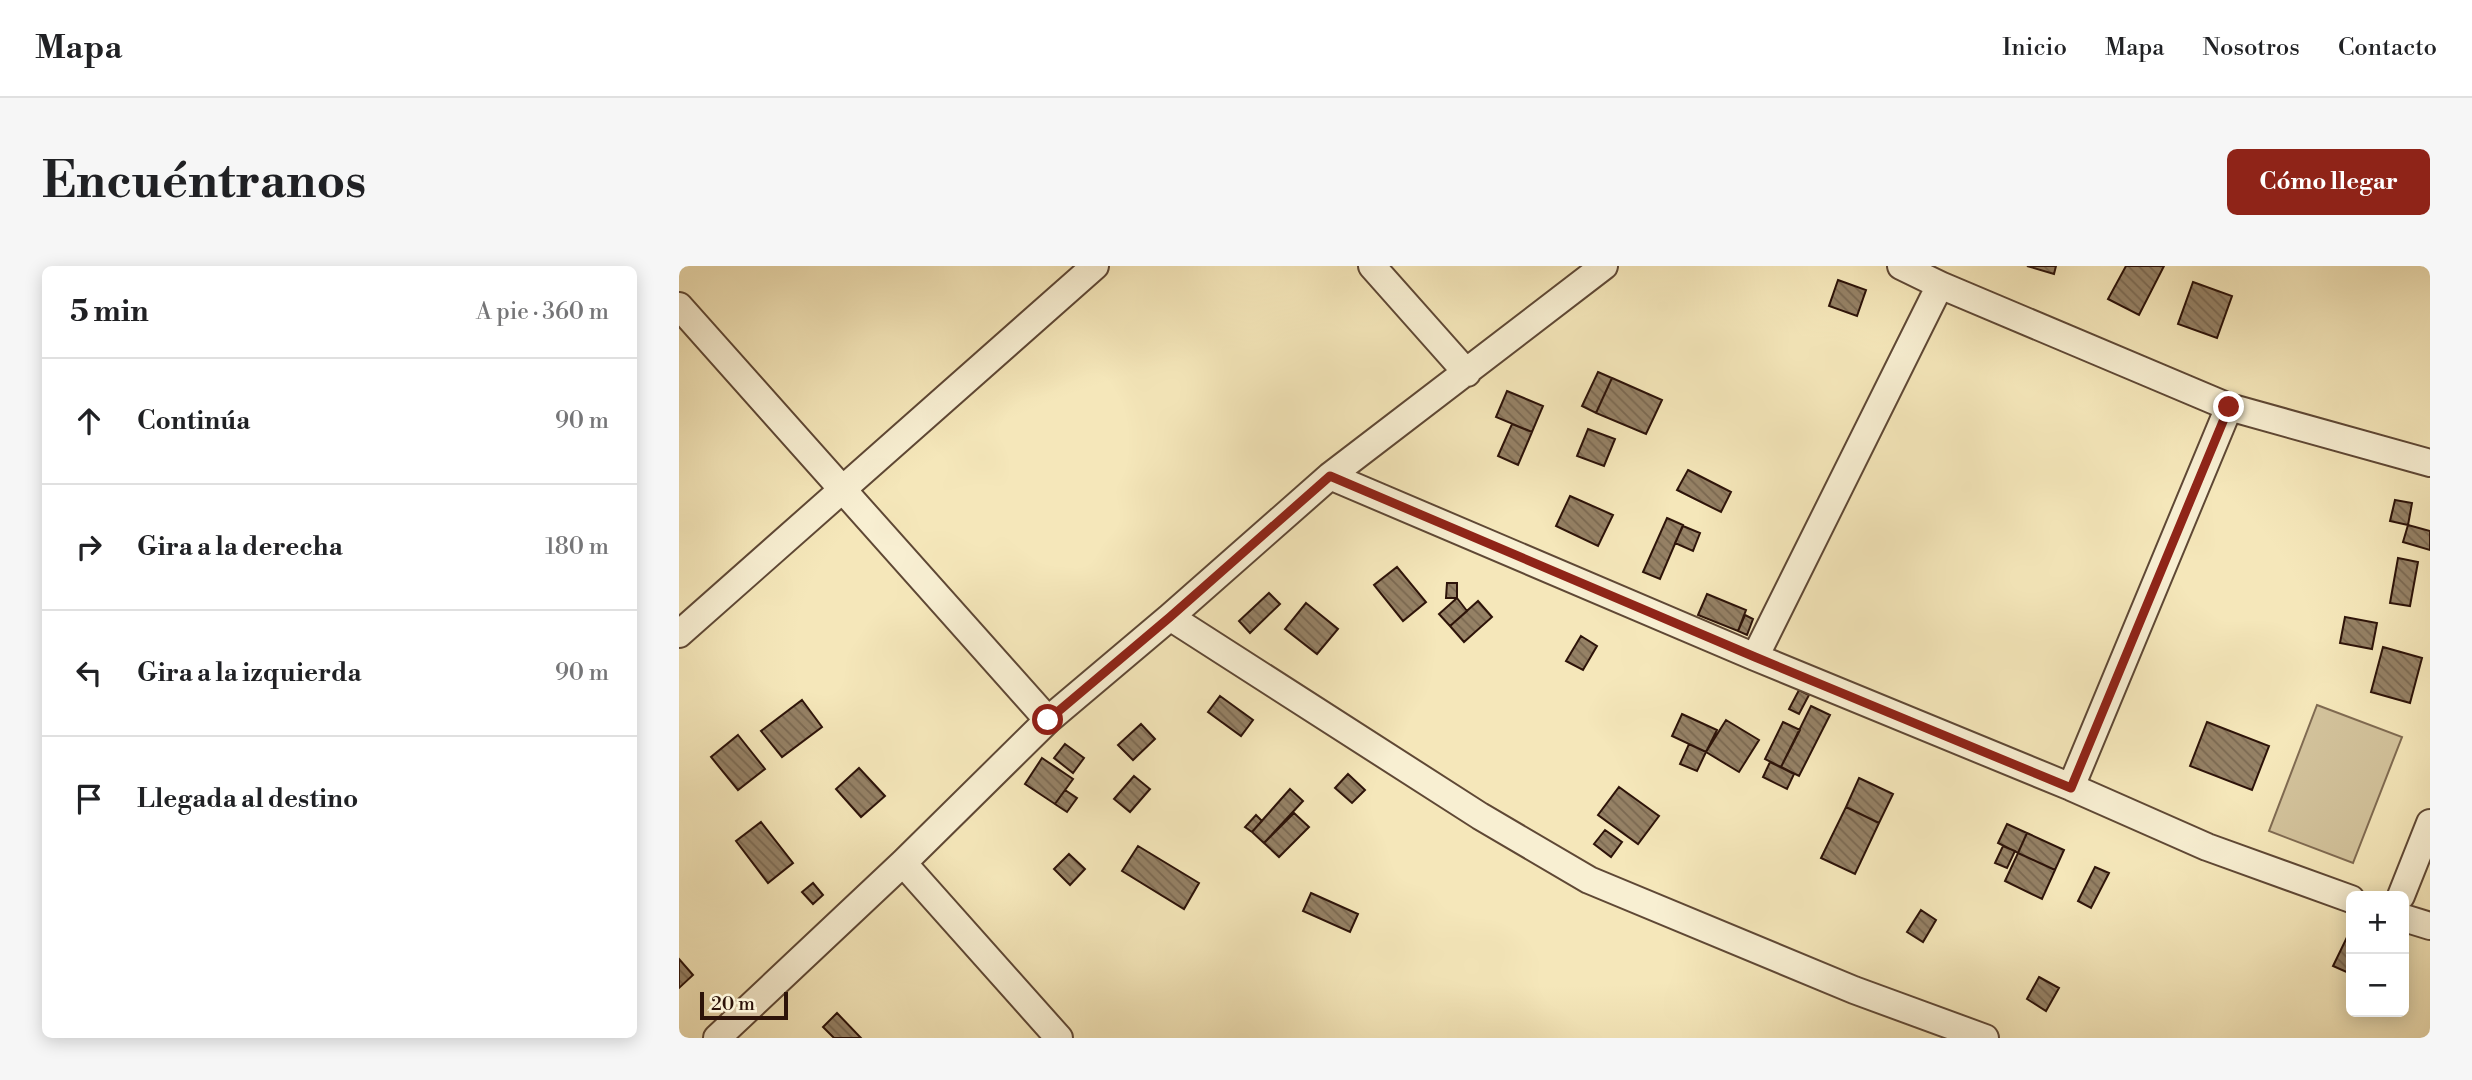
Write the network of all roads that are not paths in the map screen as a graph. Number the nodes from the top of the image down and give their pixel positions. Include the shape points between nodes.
1 (1095, 266) edge
2 (1372, 266) edge
3 (1604, 266) edge
4 (1901, 266) edge
5 (1940, 285) junction
6 (679, 306) edge
7 (1467, 373) junction
8 (2229, 407) junction
9 (2430, 463) edge
10 (1330, 476) junction
11 (843, 489) junction
12 (1170, 617) junction
13 (679, 634) edge
14 (1755, 657) junction
15 (1048, 720) junction
16 (2071, 788) junction
17 (2430, 823) edge
18 (903, 863) junction
19 (2403, 891) edge
20 (2346, 897) edge
21 (2409, 920) edge
22 (2430, 926) edge
23 (717, 1038) edge
24 (1059, 1038) edge
25 (1985, 1038) edge

1 - 11 street
2 - 7 street
3 - 7 street
4 - 5 street
5 - 8 street
5 - 14 street
6 - 11 street
7 - 10 street
8 - 9 street
8 - 16 street
10 - 12 street
10 - 14 street
11 - 13 street
11 - 15 street
12 - 15 street
12 - 25 street via 1480,816 1589,880 1854,990
14 - 16 street
15 - 18 street
16 - 20 street via 2207,847
17 - 19 street
18 - 23 street
18 - 24 street
21 - 22 street

